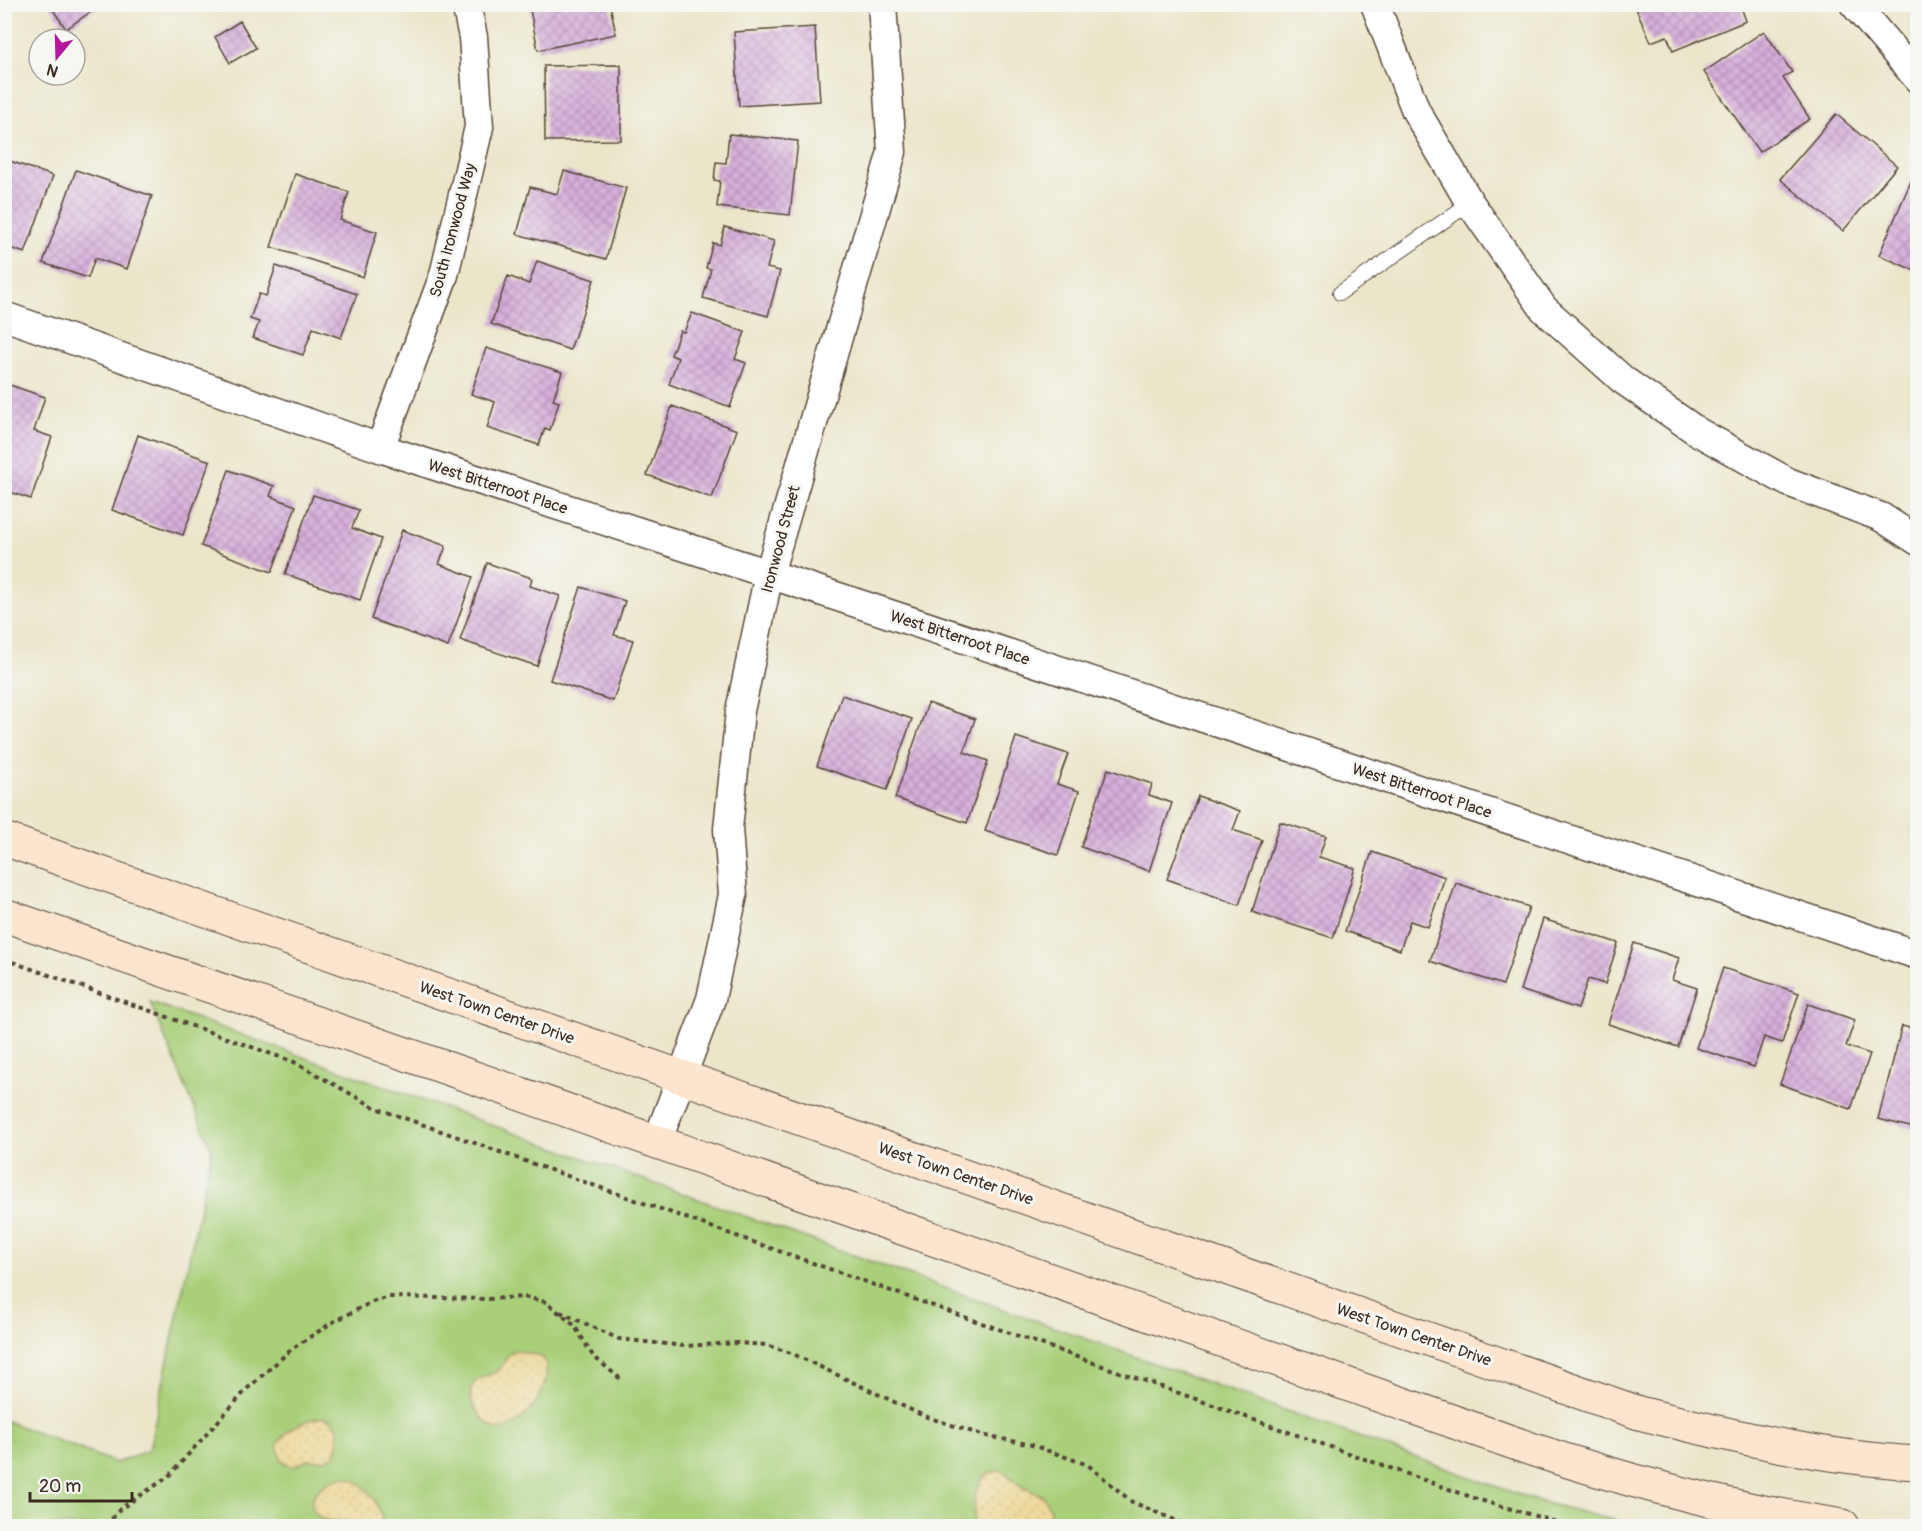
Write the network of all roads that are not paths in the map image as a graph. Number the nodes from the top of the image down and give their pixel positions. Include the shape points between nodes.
1 (466, 4) edge
2 (882, 4) edge
3 (1375, 4) edge
4 (1854, 4) edge
5 (1917, 79) edge
6 (1470, 203) junction
7 (1340, 293) dead end
8 (4, 316) edge
9 (380, 448) junction
10 (1917, 541) edge
11 (769, 574) junction
12 (4, 839) edge
13 (4, 915) edge
14 (1917, 955) edge
15 (681, 1077) junction
16 (657, 1142) junction
17 (1917, 1463) edge
18 (1843, 1527) edge

1 - 9 street, South Ironwood Way via 473,37 479,128 444,274
2 - 11 street, Ironwood Street via 892,152
3 - 6 street via 1416,111
4 - 5 street
6 - 7 lane
6 - 10 street via 1544,309 1623,380 1698,432 1788,482 1881,517
8 - 9 street, West Bitterroot Place
9 - 11 street, West Bitterroot Place
11 - 14 street, West Bitterroot Place
11 - 15 street, Ironwood Street via 740,711 728,829 733,895 711,999
12 - 15 street, West Town Center Drive
13 - 16 street
15 - 16 street, Ironwood Street
15 - 17 street, West Town Center Drive via 1639,1413 1752,1442 1868,1460
16 - 18 street via 1617,1477 1731,1506

